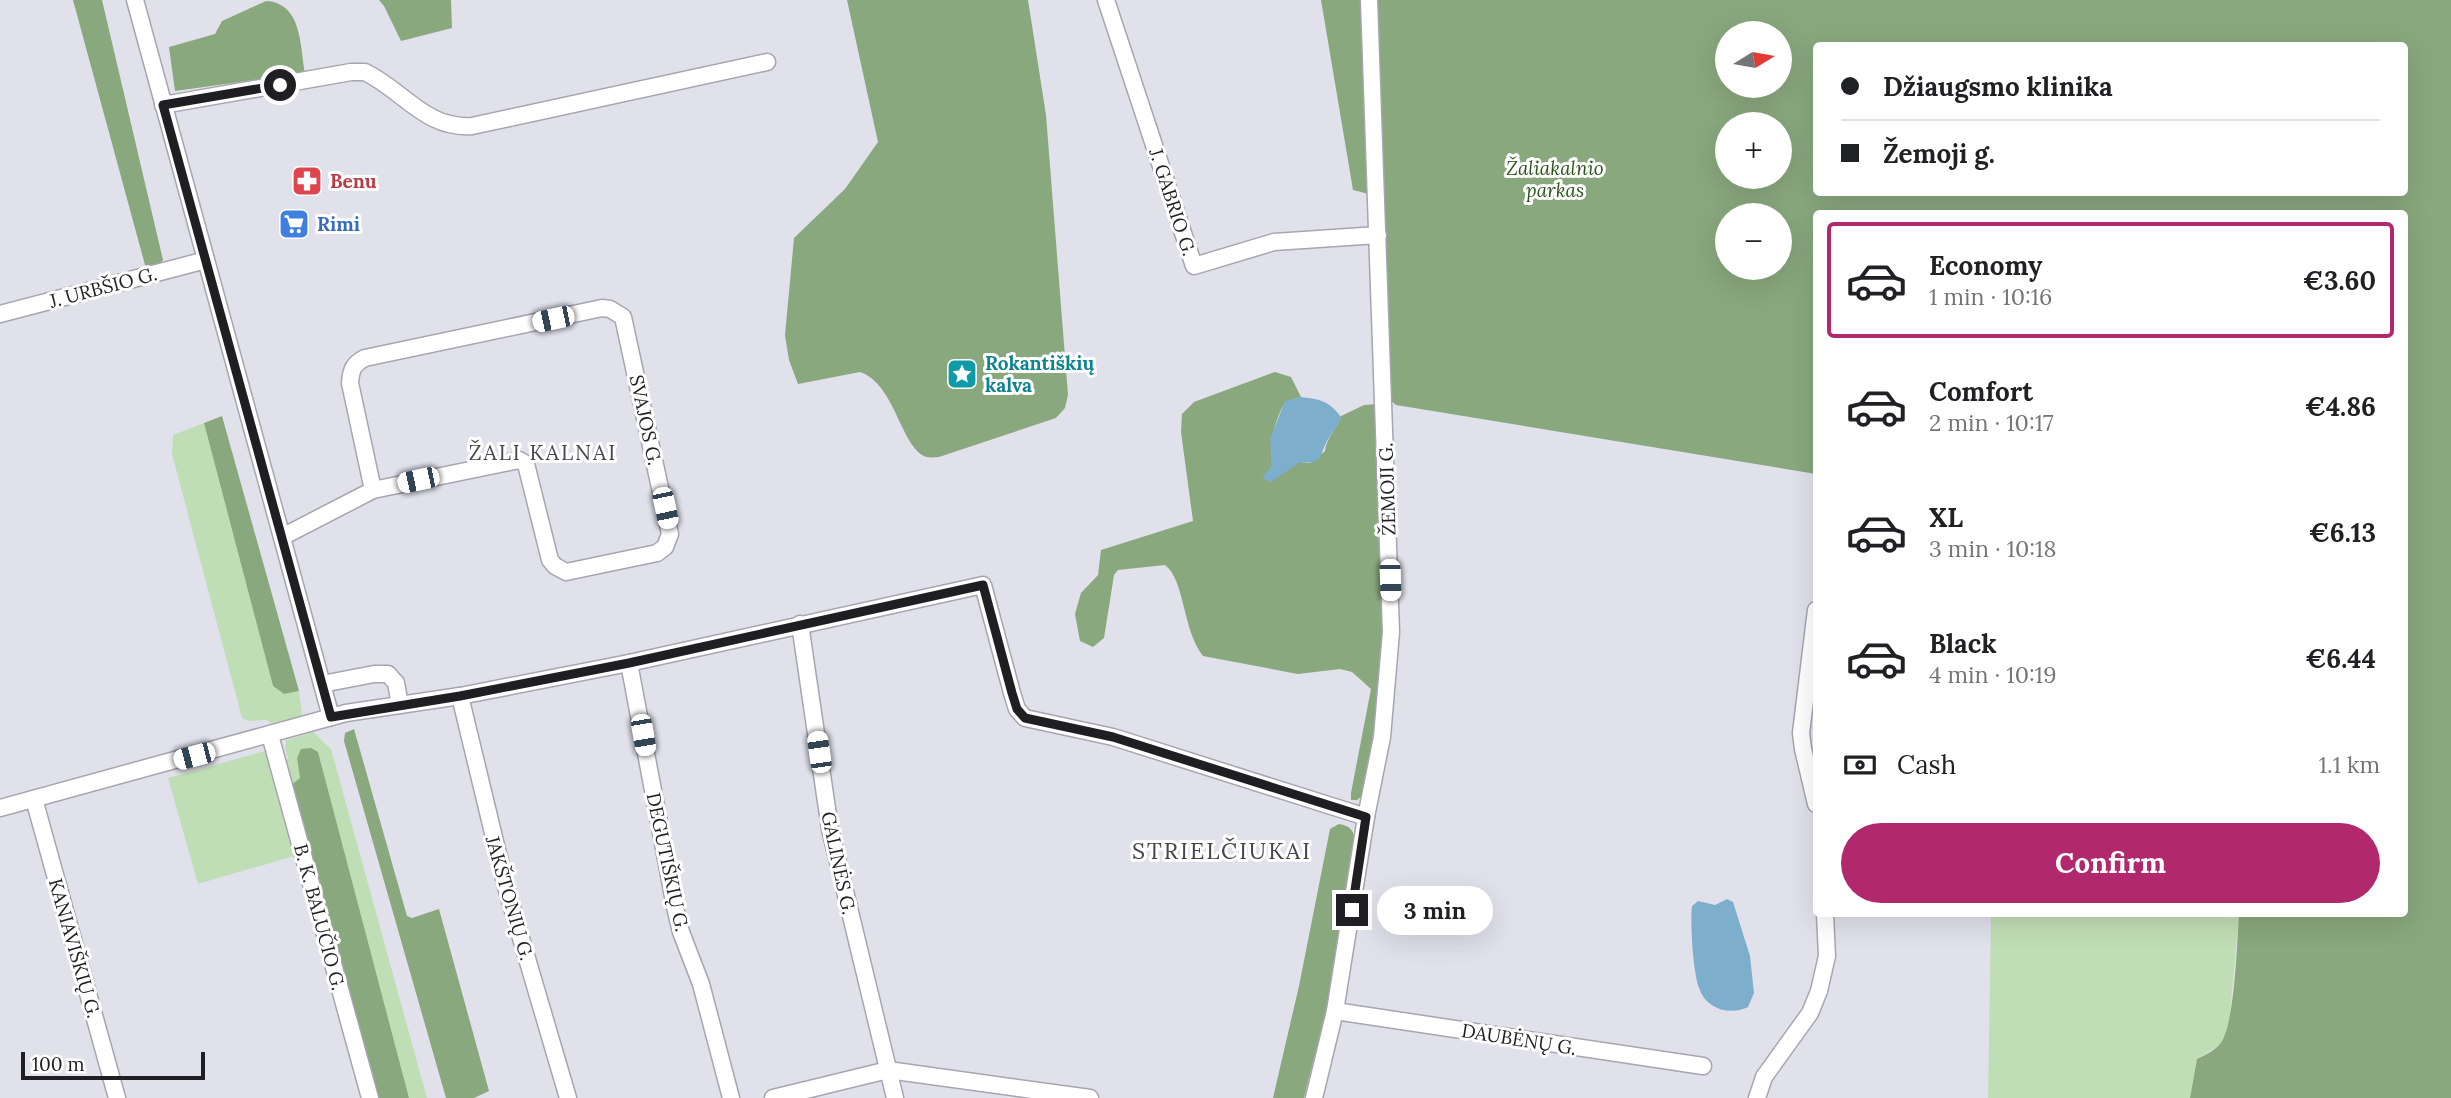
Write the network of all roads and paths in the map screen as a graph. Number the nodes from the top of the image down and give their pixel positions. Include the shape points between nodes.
1 (135, 0) edge
2 (1106, 0) edge
3 (1369, 0) edge
4 (767, 62) dead end
5 (163, 105) junction
6 (1378, 235) junction
7 (206, 260) junction
8 (0, 314) edge
9 (373, 490) junction
10 (282, 537) junction
11 (800, 624) junction
12 (1813, 635) edge
13 (629, 663) junction
14 (322, 684) junction
15 (460, 696) junction
16 (400, 705) junction
17 (331, 717) junction
18 (270, 735) junction
19 (1813, 792) edge
20 (34, 799) junction
21 (0, 808) edge
22 (1366, 817) junction
23 (1825, 917) edge
24 (1335, 1010) junction
25 (1703, 1066) dead end
26 (888, 1070) junction
27 (117, 1098) edge
28 (370, 1098) edge
29 (568, 1098) edge
30 (732, 1098) edge
31 (773, 1098) edge
32 (895, 1098) edge
33 (1090, 1098) edge
34 (1314, 1098) edge
35 (1757, 1098) edge

1 - 5 street
2 - 6 street, J. GABRIO G. via 1194,266 1274,242
3 - 6 street, ŽEMOJI G.
4 - 5 street via 464,126 433,119 365,72
5 - 7 street
6 - 22 street, ŽEMOJI G. via 1391,632 1382,737
7 - 8 street, J. URBŠIO G.
7 - 10 street
9 - 9 street, SVAJOS G. via 519,460 526,464 550,560 560,570 657,553 670,534 623,317 602,309 359,361 352,367 350,383
9 - 10 street, SVAJOS G.
10 - 14 street
11 - 13 street
11 - 22 street via 983,585 1017,709 1025,718 1113,737
11 - 26 street, GALINĖS G. via 830,829
12 - 19 street via 1801,733
13 - 15 street
13 - 30 street, DEGUTIŠKIŲ G. via 674,907
14 - 16 street via 388,674 396,683
14 - 17 street
15 - 16 street
15 - 29 street, JAKŠTONIŲ G. via 506,887
16 - 17 street
17 - 18 street
18 - 20 street
18 - 28 street, B. K. BALUČIO G.
20 - 21 street
20 - 27 street, KANIAVIŠKIŲ G.
22 - 24 street, ŽEMOJI G.
23 - 35 street via 1826,956 1819,991 1810,1013 1764,1077
24 - 25 street, DAUBĖNŲ G.
24 - 34 street, ŽEMOJI G.
26 - 31 street
26 - 32 street, GALINĖS G.
26 - 33 street

